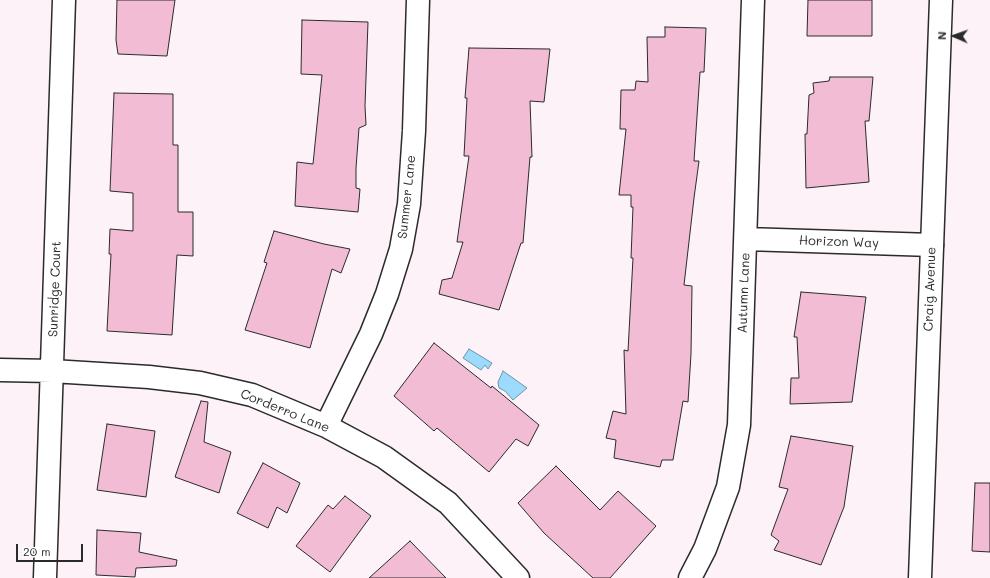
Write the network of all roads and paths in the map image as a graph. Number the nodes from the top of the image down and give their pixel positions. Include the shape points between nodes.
1 (64, 0) edge
2 (418, 0) edge
3 (753, 0) edge
4 (941, 0) edge
5 (746, 239) junction
6 (932, 246) junction
7 (0, 370) edge
8 (52, 371) junction
9 (326, 426) junction
10 (45, 578) edge
11 (518, 578) edge
12 (690, 578) edge
13 (920, 578) edge

1 - 8 street, Sunridge Court
2 - 9 street, Summer Lane via 409,204 401,249 371,334
3 - 5 street, Autumn Lane
4 - 6 street, Craig Avenue
5 - 6 street, Horizon Way
5 - 12 street, Autumn Lane via 739,425 728,487 705,549
6 - 13 street, Craig Avenue
7 - 8 street, Corderro Lane
8 - 9 street, Corderro Lane via 149,376 200,383 252,395
8 - 10 street, Sunridge Court
9 - 11 street, Corderro Lane via 384,458 448,502

